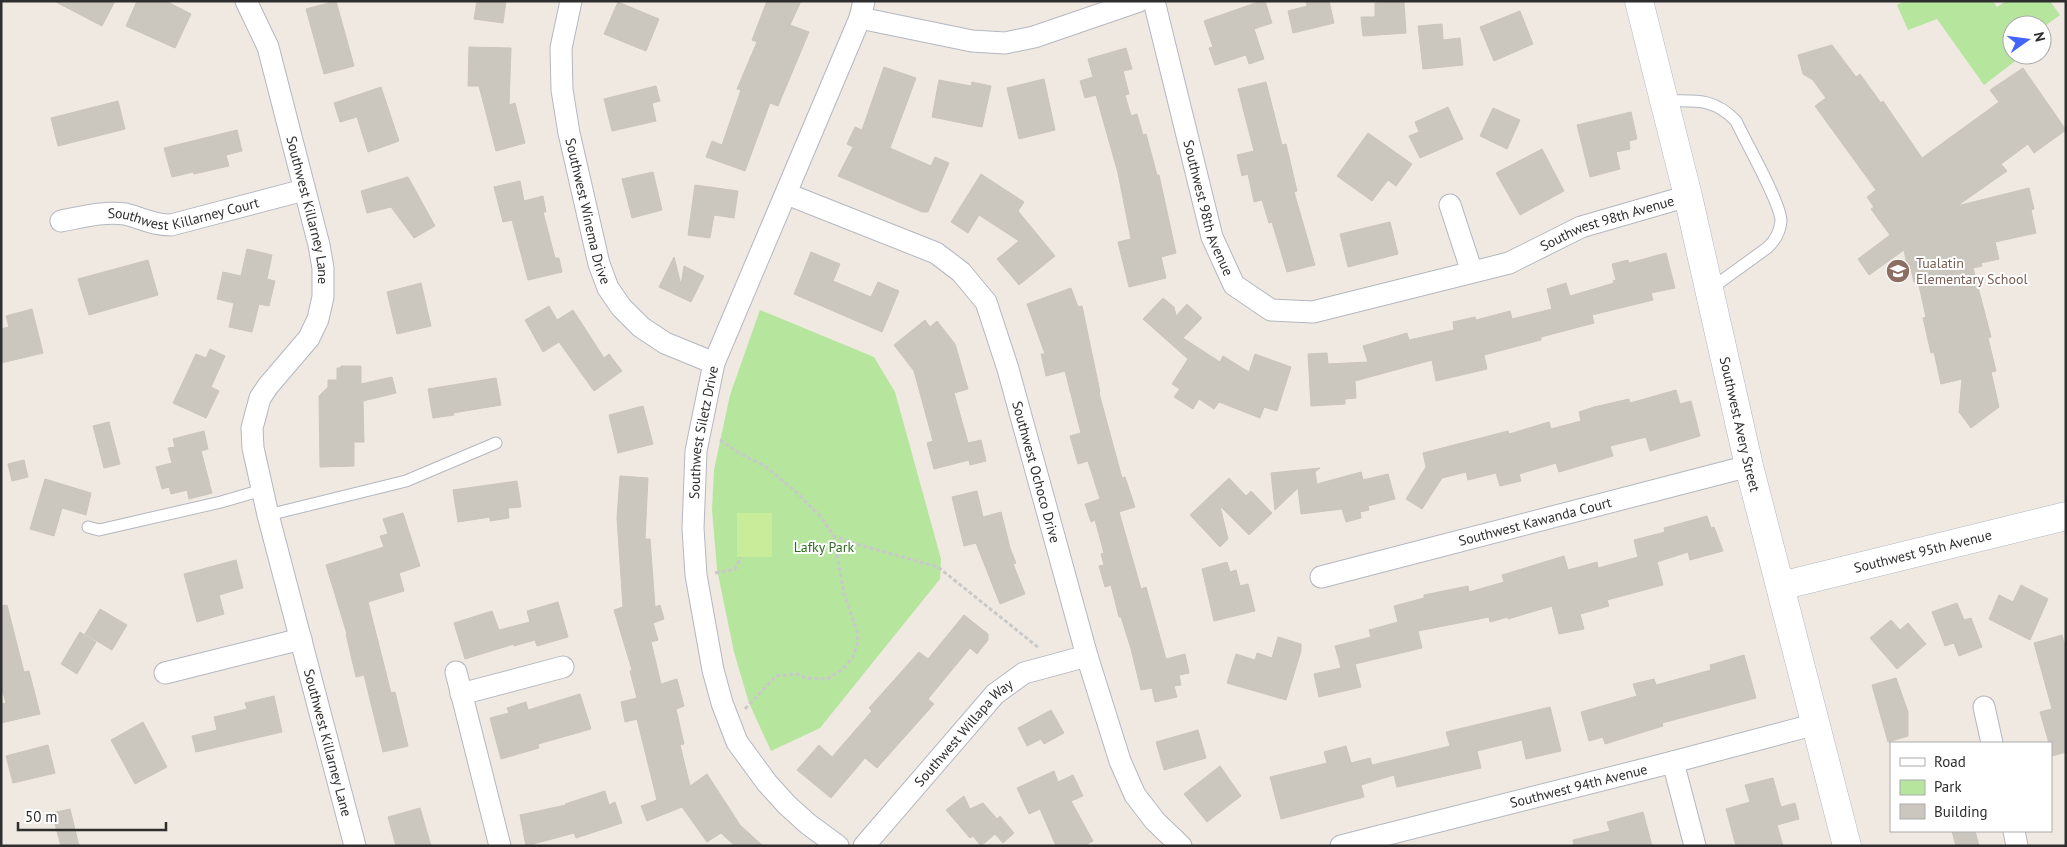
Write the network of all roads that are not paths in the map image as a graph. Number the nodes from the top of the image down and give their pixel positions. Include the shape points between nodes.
1 (246, 1) edge
2 (571, 1) edge
3 (1139, 1) edge
4 (1154, 1) edge
5 (1639, 1) edge
6 (862, 9) edge
7 (1664, 101) junction
8 (304, 190) junction
9 (786, 194) junction
10 (1688, 196) junction
11 (1450, 205) dead end
12 (62, 221) dead end
13 (1472, 272) junction
14 (1710, 290) junction
15 (714, 363) junction
16 (496, 443) dead end
17 (1749, 466) junction
18 (262, 490) junction
19 (268, 515) junction
20 (2066, 516) edge
21 (88, 527) dead end
22 (1322, 577) dead end
23 (1781, 586) junction
24 (301, 639) junction
25 (1087, 656) junction
26 (564, 667) dead end
27 (456, 672) dead end
28 (165, 673) dead end
29 (462, 694) junction
30 (1984, 708) dead end
31 (1816, 724) junction
32 (1992, 742) edge
33 (1673, 762) junction
34 (2014, 832) edge
35 (355, 846) edge
36 (500, 846) edge
37 (838, 846) edge
38 (864, 846) edge
39 (1181, 846) edge
40 (1341, 846) edge
41 (1695, 846) edge
42 (1847, 846) edge
43 (2017, 846) edge

1 - 8 street, Southwest Killarney Lane via 268,48
2 - 15 street, Southwest Winema Drive via 561,48 562,90 599,264 608,288 641,327 665,343
3 - 6 street via 1034,37 1005,42 972,41
4 - 13 street, Southwest 98th Avenue via 1212,237 1234,285 1271,310 1313,312
5 - 7 main road, Southwest Avery Street
6 - 9 street, Southwest Siletz Drive
7 - 10 main road, Southwest Avery Street
7 - 14 lane via 1702,101 1726,111 1736,121 1780,212 1780,227 1774,241
8 - 12 street, Southwest Killarney Court via 171,225 156,225 122,214 98,214
8 - 18 street, Southwest Killarney Lane via 323,268 323,296 318,319 309,338 268,386 256,410 252,428 253,448
9 - 15 street, Southwest Siletz Drive
9 - 25 street, Southwest Ochoco Drive via 936,253 961,272 986,302 1008,369
10 - 13 street, Southwest 98th Avenue via 1581,227 1509,263
10 - 14 main road, Southwest Avery Street
11 - 13 street
14 - 17 main road, Southwest Avery Street
15 - 37 street, Southwest Siletz Drive via 696,451 692,528 696,575 713,670 731,727 746,756 787,805
16 - 19 lane via 406,481
17 - 22 street, Southwest Kawanda Court
17 - 23 main road, Southwest Avery Street
18 - 19 street, Southwest Killarney Lane
18 - 21 lane via 99,530
19 - 24 street, Southwest Killarney Lane
20 - 23 main road, Southwest 95th Avenue
23 - 31 main road, Southwest Avery Street
24 - 28 street
24 - 35 street, Southwest Killarney Lane
25 - 38 street, Southwest Willapa Way via 1024,673 995,694
25 - 39 street, Southwest Ochoco Drive via 1120,761 1135,795 1155,821
26 - 29 street
27 - 29 street
29 - 36 street
30 - 32 street
31 - 33 street, Southwest 94th Avenue
31 - 42 main road, Southwest Avery Street
33 - 40 street, Southwest 94th Avenue
33 - 41 street
34 - 43 street

